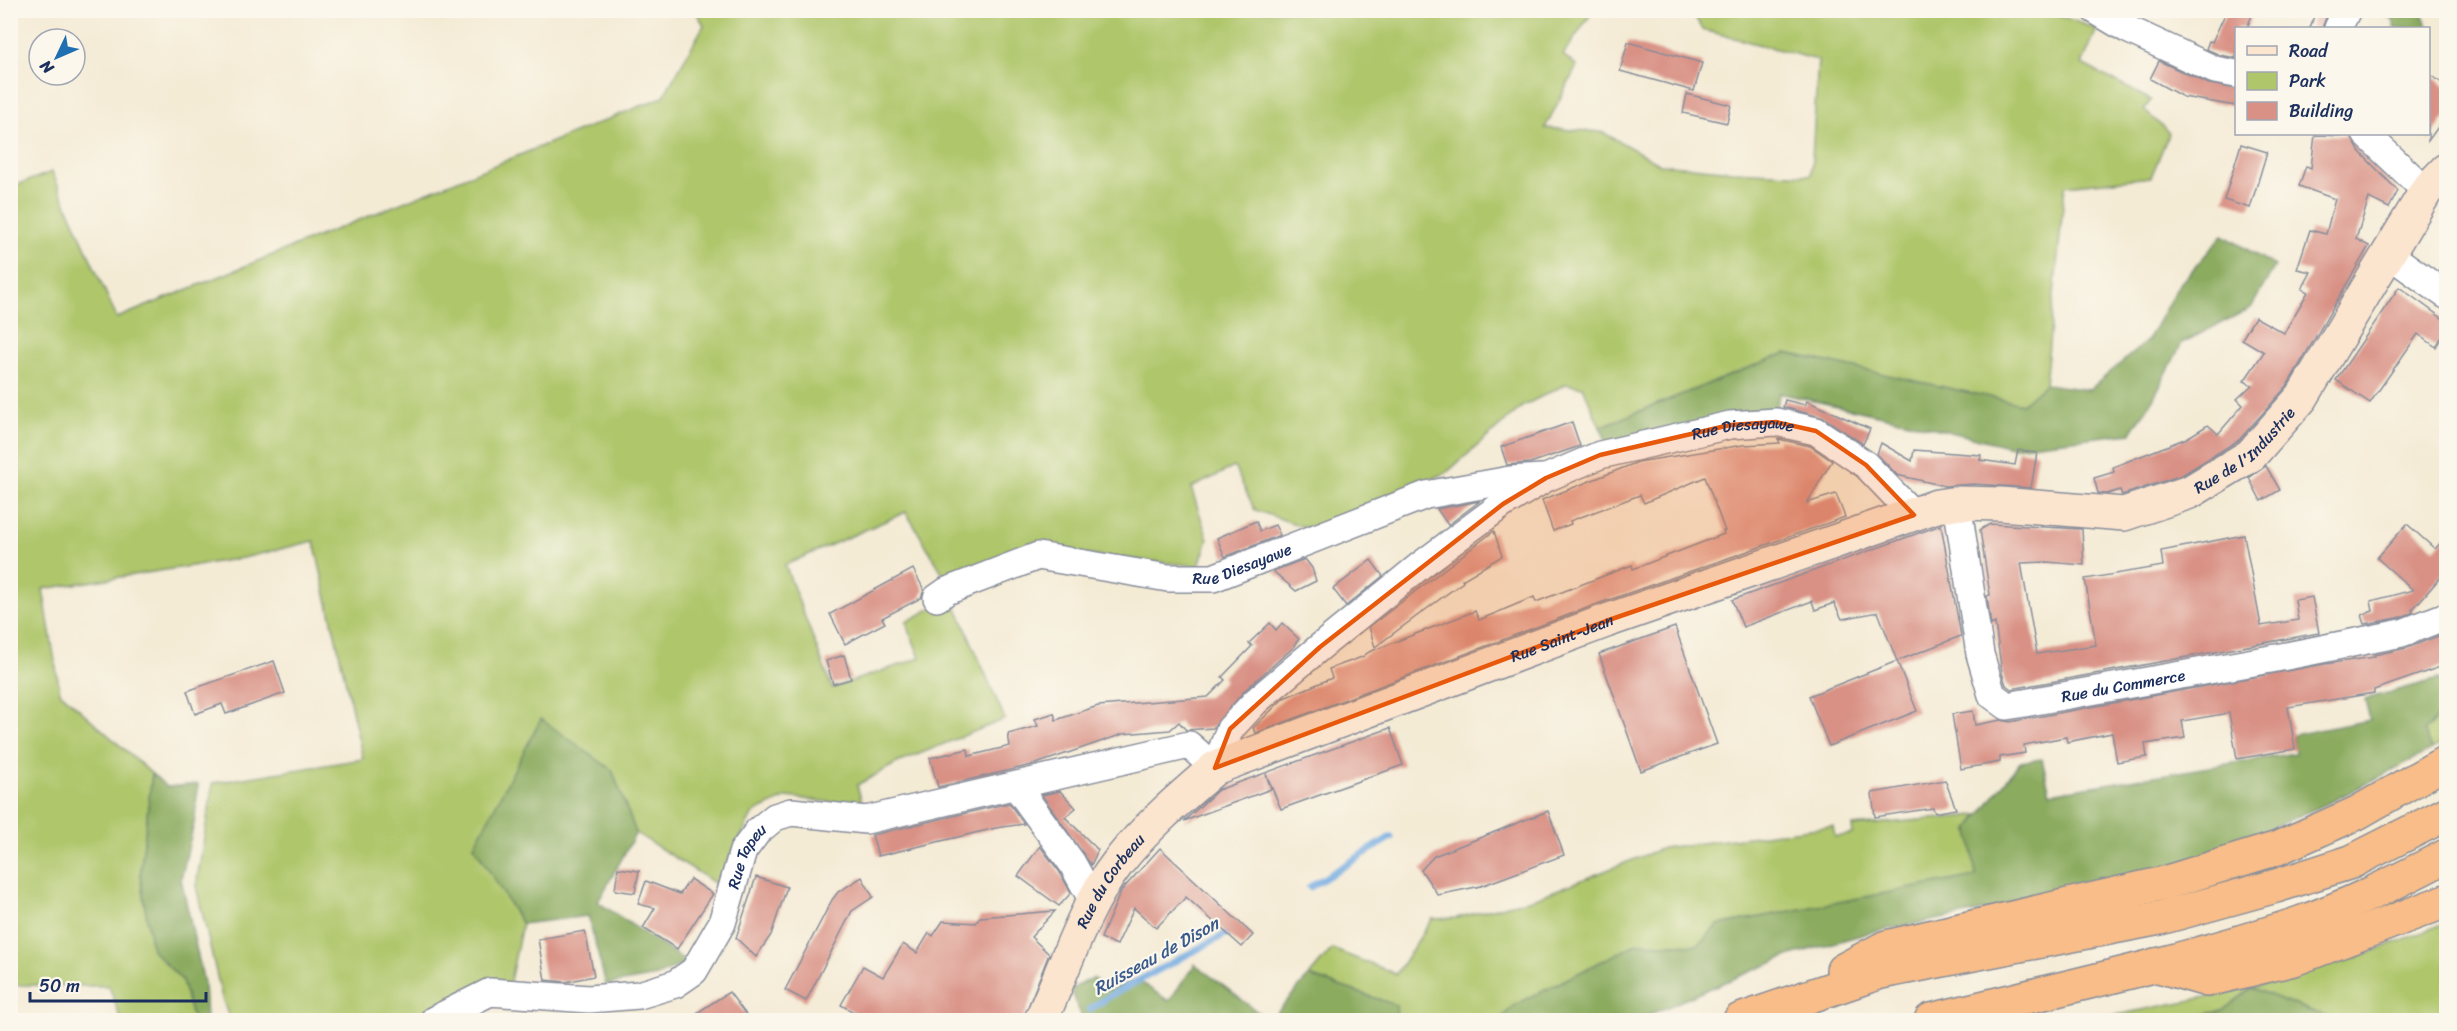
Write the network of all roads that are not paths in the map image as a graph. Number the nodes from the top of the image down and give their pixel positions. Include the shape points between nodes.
1 (2095, 10) edge
2 (2348, 10) edge
3 (2359, 10) edge
4 (2339, 27) edge
5 (2360, 27) edge
6 (2235, 74) edge
7 (2367, 135) edge
8 (2436, 181) edge
9 (2390, 255) junction
10 (2446, 295) edge
11 (1546, 478) junction
12 (1957, 503) junction
13 (1914, 515) junction
14 (937, 598) dead end
15 (2446, 616) edge
16 (2446, 762) edge
17 (1215, 768) junction
18 (1016, 786) junction
19 (2446, 814) edge
20 (2446, 856) edge
21 (1094, 901) junction
22 (2446, 901) edge
23 (2155, 965) junction
24 (1770, 1009) junction
25 (434, 1020) edge
26 (1041, 1020) edge
27 (1740, 1020) edge
28 (1931, 1020) edge

1 - 6 street via 2215,70
2 - 4 street
3 - 5 street
7 - 8 street
8 - 9 street, Rue de l'Industrie
9 - 10 street
9 - 12 street, Rue de l'Industrie via 2302,398 2251,454 2190,492 2124,514
11 - 13 street, Rue Diesayawe via 1600,455 1730,425 1776,422 1816,431 1849,453 1866,465
11 - 14 street, Rue Diesayawe via 1510,480 1426,495 1213,578 1168,578 1038,556
11 - 17 street, Rue Diesayawe via 1503,504 1421,565 1256,701 1230,729
12 - 13 street, Rue de l'Industrie
12 - 15 street, Rue du Commerce via 1980,654 1992,695 2007,706 2402,633
13 - 17 street, Rue Saint-Jean via 1617,617
16 - 24 highway via 2357,813 2278,848 2164,883 1886,948
17 - 18 street, Rue Tapeu via 1189,745
17 - 21 street, Rue du Corbeau via 1170,806 1117,864
18 - 21 street via 1072,863
18 - 25 street, Rue Tapeu via 866,820 791,812 775,817 743,851 722,923 694,971 675,984 639,995 589,999 490,992
19 - 24 highway via 2351,861 2276,886 2160,918 1881,972
20 - 23 highway via 2371,894 2298,923
21 - 26 street, Rue du Corbeau
22 - 23 highway via 2294,959 2208,980
23 - 28 highway
24 - 27 highway

